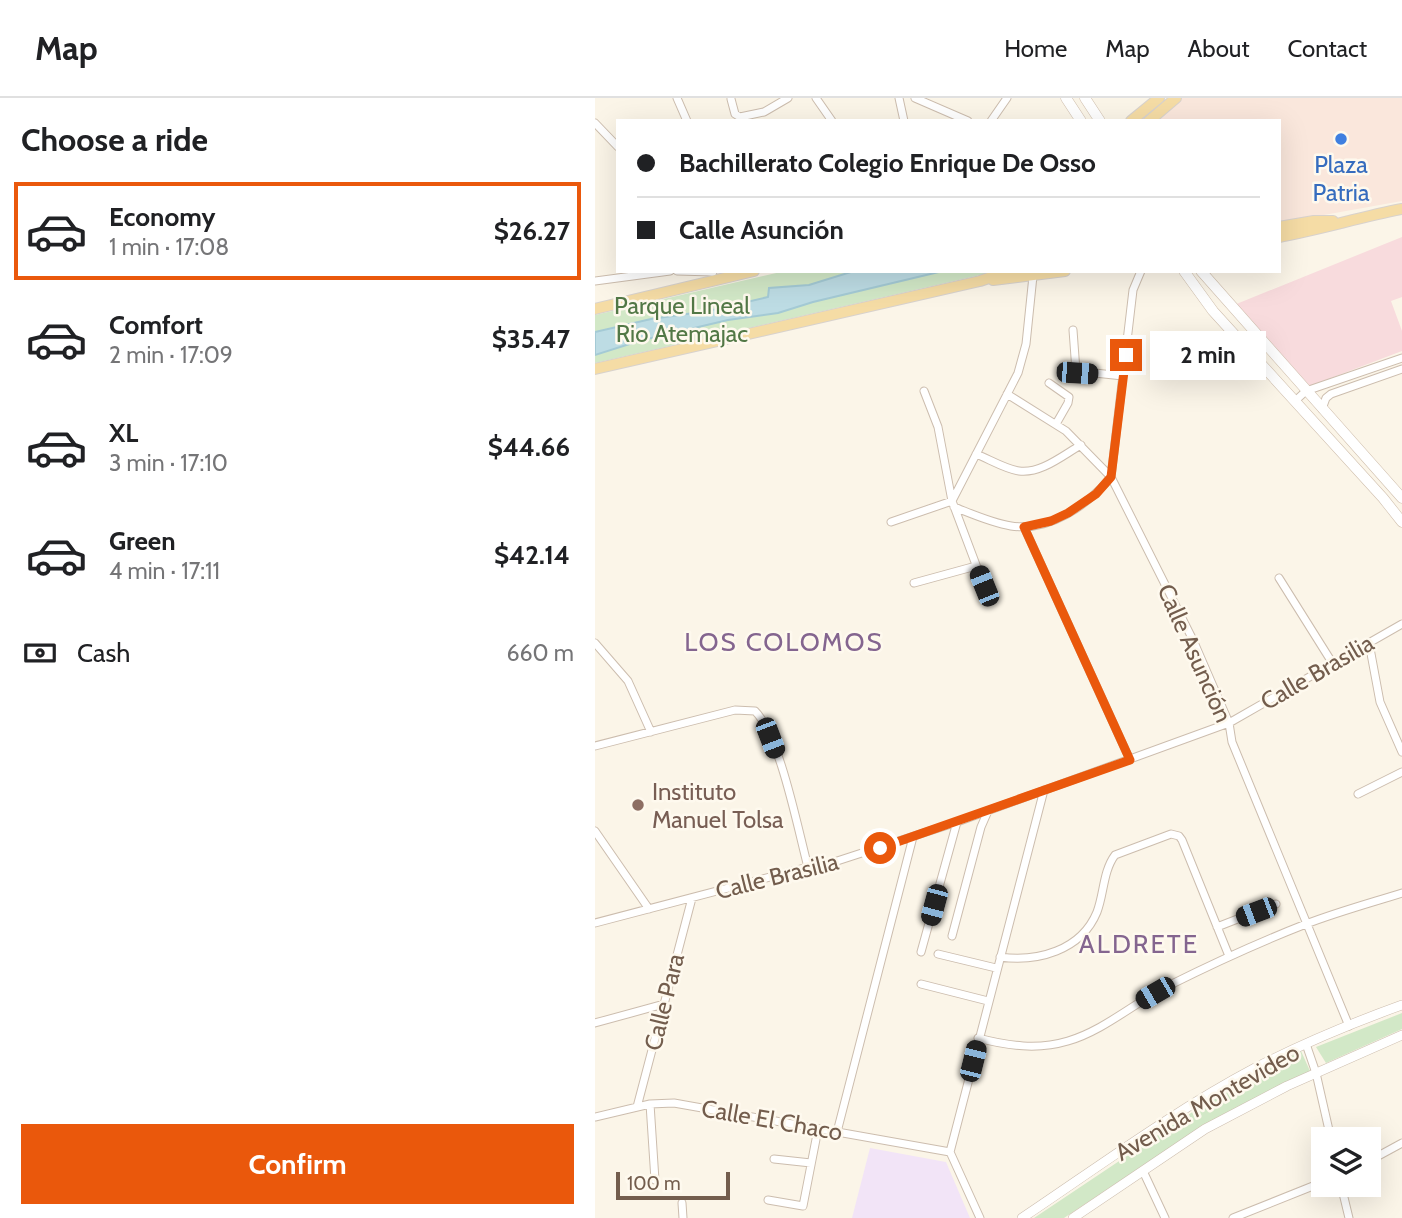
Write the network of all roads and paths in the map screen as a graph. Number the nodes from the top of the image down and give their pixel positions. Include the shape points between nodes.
1 (677, 98) edge
2 (788, 98) edge
3 (816, 98) edge
4 (899, 98) edge
5 (915, 98) edge
6 (1007, 98) edge
7 (1066, 98) edge
8 (1085, 98) edge
9 (1159, 98) edge
10 (1176, 98) edge
11 (731, 99) edge
12 (686, 119) edge
13 (831, 119) edge
14 (904, 119) edge
15 (963, 119) edge
16 (992, 119) edge
17 (1080, 119) edge
18 (1099, 119) edge
19 (1133, 119) edge
20 (1151, 119) edge
21 (595, 123) edge
22 (616, 145) edge
23 (1402, 209) edge
24 (1343, 221) junction
25 (1281, 227) edge
26 (1281, 237) edge
27 (655, 273) edge
28 (1003, 273) edge
29 (1052, 273) edge
30 (1140, 273) edge
31 (1185, 273) edge
32 (1203, 273) edge
33 (716, 274) edge
34 (1033, 276) junction
35 (595, 281) edge
36 (980, 281) junction
37 (595, 309) edge
38 (1073, 330) dead end
39 (1402, 358) edge
40 (595, 369) edge
41 (1372, 369) junction
42 (1402, 369) edge
43 (1123, 376) junction
44 (1375, 378) junction
45 (1049, 383) dead end
46 (924, 391) dead end
47 (1306, 391) junction
48 (1007, 394) junction
49 (1295, 401) junction
50 (1322, 410) junction
51 (1056, 424) junction
52 (1081, 445) junction
53 (977, 454) junction
54 (1111, 477) junction
55 (1402, 498) edge
56 (953, 504) junction
57 (891, 522) dead end
58 (1402, 522) edge
59 (1024, 527) junction
60 (976, 566) junction
61 (1279, 578) dead end
62 (914, 583) dead end
63 (984, 586) dead end
64 (1402, 624) edge
65 (595, 643) edge
66 (1369, 643) junction
67 (1333, 664) junction
68 (1229, 723) junction
69 (651, 732) junction
70 (595, 746) edge
71 (1402, 752) edge
72 (1130, 760) junction
73 (1402, 772) edge
74 (1044, 790) junction
75 (1358, 794) dead end
76 (988, 811) junction
77 (957, 822) junction
78 (595, 831) edge
79 (913, 837) junction
80 (808, 867) junction
81 (1402, 893) edge
82 (692, 898) junction
83 (1276, 904) dead end
84 (649, 909) junction
85 (595, 923) edge
86 (1307, 923) junction
87 (1217, 927) junction
88 (952, 936) dead end
89 (921, 952) dead end
90 (938, 954) dead end
91 (1229, 956) junction
92 (1000, 957) junction
93 (996, 968) junction
94 (921, 984) dead end
95 (988, 1001) junction
96 (664, 1004) junction
97 (1402, 1005) edge
98 (595, 1023) edge
99 (1349, 1026) junction
100 (1402, 1035) edge
101 (978, 1038) junction
102 (1306, 1044) junction
103 (1316, 1073) junction
104 (650, 1104) junction
105 (637, 1107) junction
106 (595, 1117) edge
107 (1328, 1127) edge
108 (818, 1129) junction
109 (837, 1132) junction
110 (1402, 1143) edge
111 (950, 1152) junction
112 (1381, 1154) edge
113 (774, 1158) dead end
114 (811, 1163) junction
115 (1143, 1171) junction
116 (655, 1180) dead end
117 (1311, 1187) edge
118 (1344, 1197) edge
119 (768, 1200) dead end
120 (682, 1203) dead end
121 (683, 1218) edge
122 (980, 1218) edge
123 (1022, 1218) edge
124 (1073, 1218) edge
125 (1165, 1218) edge
126 (1233, 1218) edge
127 (1349, 1218) edge

1 - 12 street
2 - 11 street via 764,112 740,117
3 - 13 street
4 - 14 street
5 - 15 street
6 - 16 street
7 - 17 main road
8 - 18 main road
9 - 19 main road
10 - 20 main road
21 - 22 street
23 - 24 main road
24 - 25 main road
24 - 26 main road
27 - 35 street
28 - 36 main road
29 - 34 main road
30 - 43 street via 1133,290
31 - 49 main road via 1213,311
32 - 47 main road
33 - 37 main road
34 - 36 main road
34 - 48 street via 1026,344
36 - 40 main road
38 - 43 street via 1076,372
39 - 41 street
41 - 44 street
41 - 47 street
42 - 44 street
43 - 54 street
44 - 50 street via 1331,394
45 - 51 street via 1069,397
46 - 56 street via 937,427
47 - 49 street
47 - 50 main road
48 - 51 street, Calle Asunción
48 - 53 street
49 - 58 main road
50 - 55 main road
51 - 52 street, Calle Asunción
52 - 53 street via 1031,471 1017,471
52 - 54 street, Calle Asunción
53 - 56 street
54 - 59 street via 1068,513
54 - 68 street, Calle Asunción
56 - 57 street
56 - 59 street via 994,521
56 - 60 street
59 - 72 street
60 - 62 street
60 - 63 street
61 - 67 street
64 - 66 street, Calle Brasilia
65 - 69 street via 628,681
66 - 67 street, Calle Brasilia
66 - 71 street via 1380,702
67 - 68 street, Calle Brasilia
68 - 72 street, Calle Brasilia
68 - 86 street, Calle Asunción via 1232,742
69 - 70 street
69 - 80 street via 735,710 755,711 782,769
72 - 74 street, Calle Brasilia
73 - 75 street
74 - 76 street, Calle Brasilia
74 - 92 street
76 - 77 street, Calle Brasilia
76 - 88 street
77 - 79 street, Calle Brasilia
77 - 89 street
78 - 84 street
79 - 80 street, Calle Brasilia
79 - 109 street
80 - 82 street, Calle Brasilia
81 - 86 street
82 - 84 street, Calle Brasilia
82 - 96 street, Calle Para
83 - 87 street
84 - 85 street, Calle Brasilia
86 - 91 street
86 - 99 street, Calle Asunción
87 - 91 street
87 - 92 street via 1182,840 1171,834 1115,855 1097,912 1075,940 1037,958
90 - 93 street
91 - 101 street via 1068,1041 1030,1046
92 - 93 street
93 - 95 street
94 - 95 street
95 - 101 street
96 - 98 street
96 - 105 street, Calle Para
97 - 99 street, Avenida Montevideo
99 - 102 street, Avenida Montevideo
100 - 103 street, Avenida Montevideo
101 - 111 street
102 - 103 street
102 - 123 street, Avenida Montevideo via 1254,1069 1157,1128
103 - 107 street
103 - 115 street, Avenida Montevideo via 1205,1129
104 - 105 street, Calle El Chaco
104 - 108 street, Calle El Chaco via 674,1103
104 - 116 street
105 - 106 street, Calle El Chaco
108 - 109 street, Calle El Chaco
108 - 114 street
109 - 111 street, Calle El Chaco
110 - 112 street
111 - 122 street
113 - 114 street
114 - 119 street via 803,1206
115 - 124 street, Avenida Montevideo
115 - 125 street
117 - 126 street
118 - 127 street
120 - 121 street

